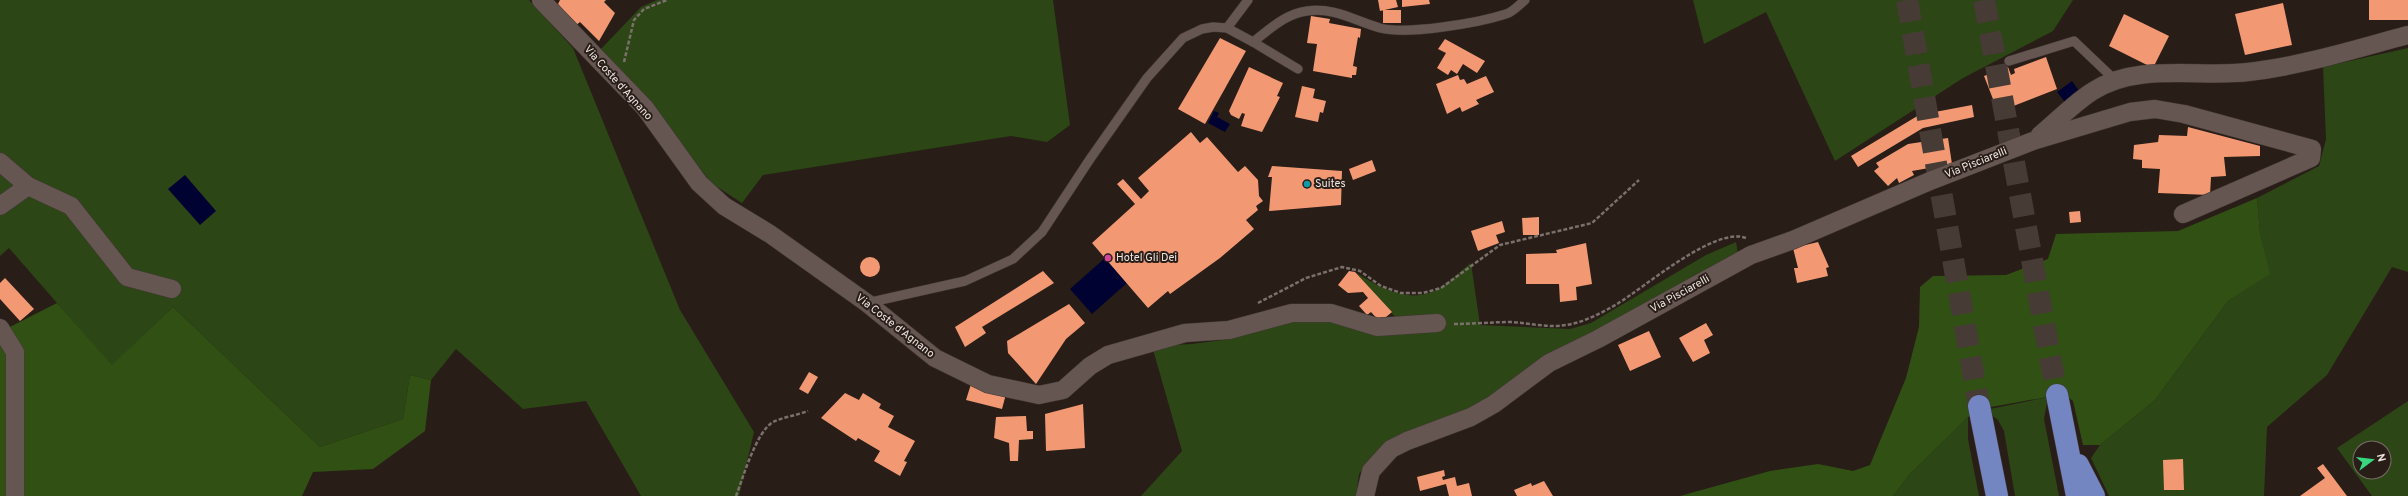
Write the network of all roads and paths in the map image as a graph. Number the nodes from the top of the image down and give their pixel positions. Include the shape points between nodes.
1 (541, 0) edge
2 (667, 0) edge
3 (1248, 0) edge
4 (1526, 0) edge
5 (1227, 28) junction
6 (2408, 36) edge
7 (1253, 42) junction
8 (2009, 61) dead end
9 (1298, 69) dead end
10 (616, 79) junction
11 (2116, 81) junction
12 (2033, 141) junction
13 (0, 162) edge
14 (1639, 180) dead end
15 (28, 186) junction
16 (0, 206) edge
17 (2184, 214) dead end
18 (1773, 246) junction
19 (172, 289) dead end
20 (867, 303) junction
21 (1254, 306) dead end
22 (1437, 323) joint
23 (0, 328) edge
24 (2057, 395) tunnel mouth
25 (1979, 406) tunnel mouth
26 (808, 411) dead end
27 (2086, 492) edge
28 (14, 496) edge
29 (736, 496) edge
30 (1365, 496) edge
31 (1997, 496) edge

1 - 10 street, Via Coste d'Agnano
2 - 10 path via 644,9 634,20 624,62
3 - 5 lane
4 - 7 lane via 1508,14 1479,21 1410,30 1380,28 1338,12 1307,11 1285,17
5 - 7 lane
5 - 20 lane via 1202,28 1183,38 1169,52 1090,159 1042,232 1012,259 965,281
6 - 11 street via 2287,66 2247,73 2166,74
7 - 9 lane
8 - 11 lane via 2074,41
10 - 20 street, Via Coste d'Agnano via 645,108 699,183 724,206 770,234
11 - 12 street via 2094,90
12 - 17 street via 2130,112 2155,109 2184,114 2312,149 2311,158
12 - 18 street, Via Pisciarelli
13 - 15 street
14 - 21 path via 1592,222 1500,245 1441,288 1423,294 1401,294 1381,286 1360,271 1342,267 1306,278
15 - 16 street
15 - 19 street via 71,206 127,277
18 - 22 path via 1738,235 1719,239 1689,255 1617,304 1574,324 1555,326 1512,322
18 - 30 street, Via Pisciarelli via 1751,255 1549,363 1494,404 1391,450 1371,471
20 - 22 street, Via Coste d'Agnano via 935,358 988,384 1039,395 1063,390 1090,366 1108,355 1185,333 1229,330 1292,313 1332,313 1377,327
23 - 28 street via 15,352
24 - 27 highway via 2067,446
25 - 31 highway
26 - 29 path via 773,422 753,453

